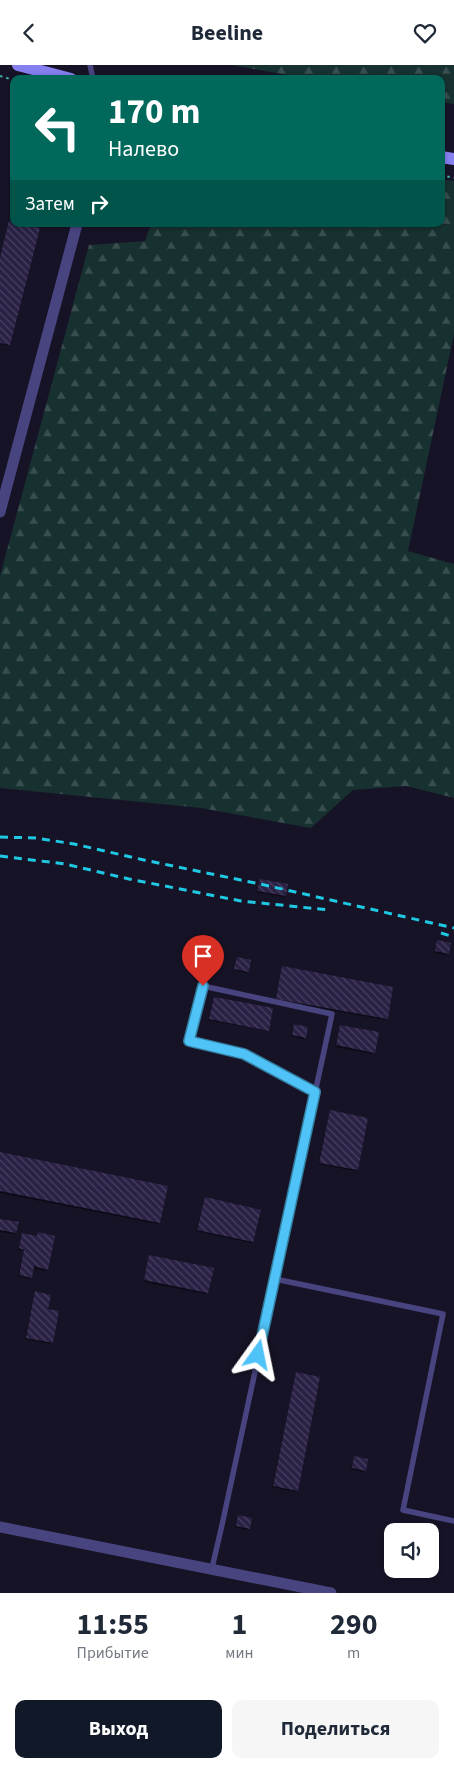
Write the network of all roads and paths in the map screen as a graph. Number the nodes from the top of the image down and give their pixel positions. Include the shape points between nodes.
1 (18, 65) edge
2 (55, 75) edge
3 (76, 227) edge
4 (0, 511) edge
5 (315, 1092) junction
6 (275, 1279) junction
7 (454, 1521) edge
8 (0, 1527) edge
9 (212, 1568) junction
10 (330, 1593) edge

1 - 2 main road
3 - 4 street
5 - 5 lane via 332,1013 203,986 189,1041 244,1054
5 - 6 lane
6 - 7 lane via 443,1314 403,1509
6 - 9 lane
8 - 9 street
9 - 10 street

